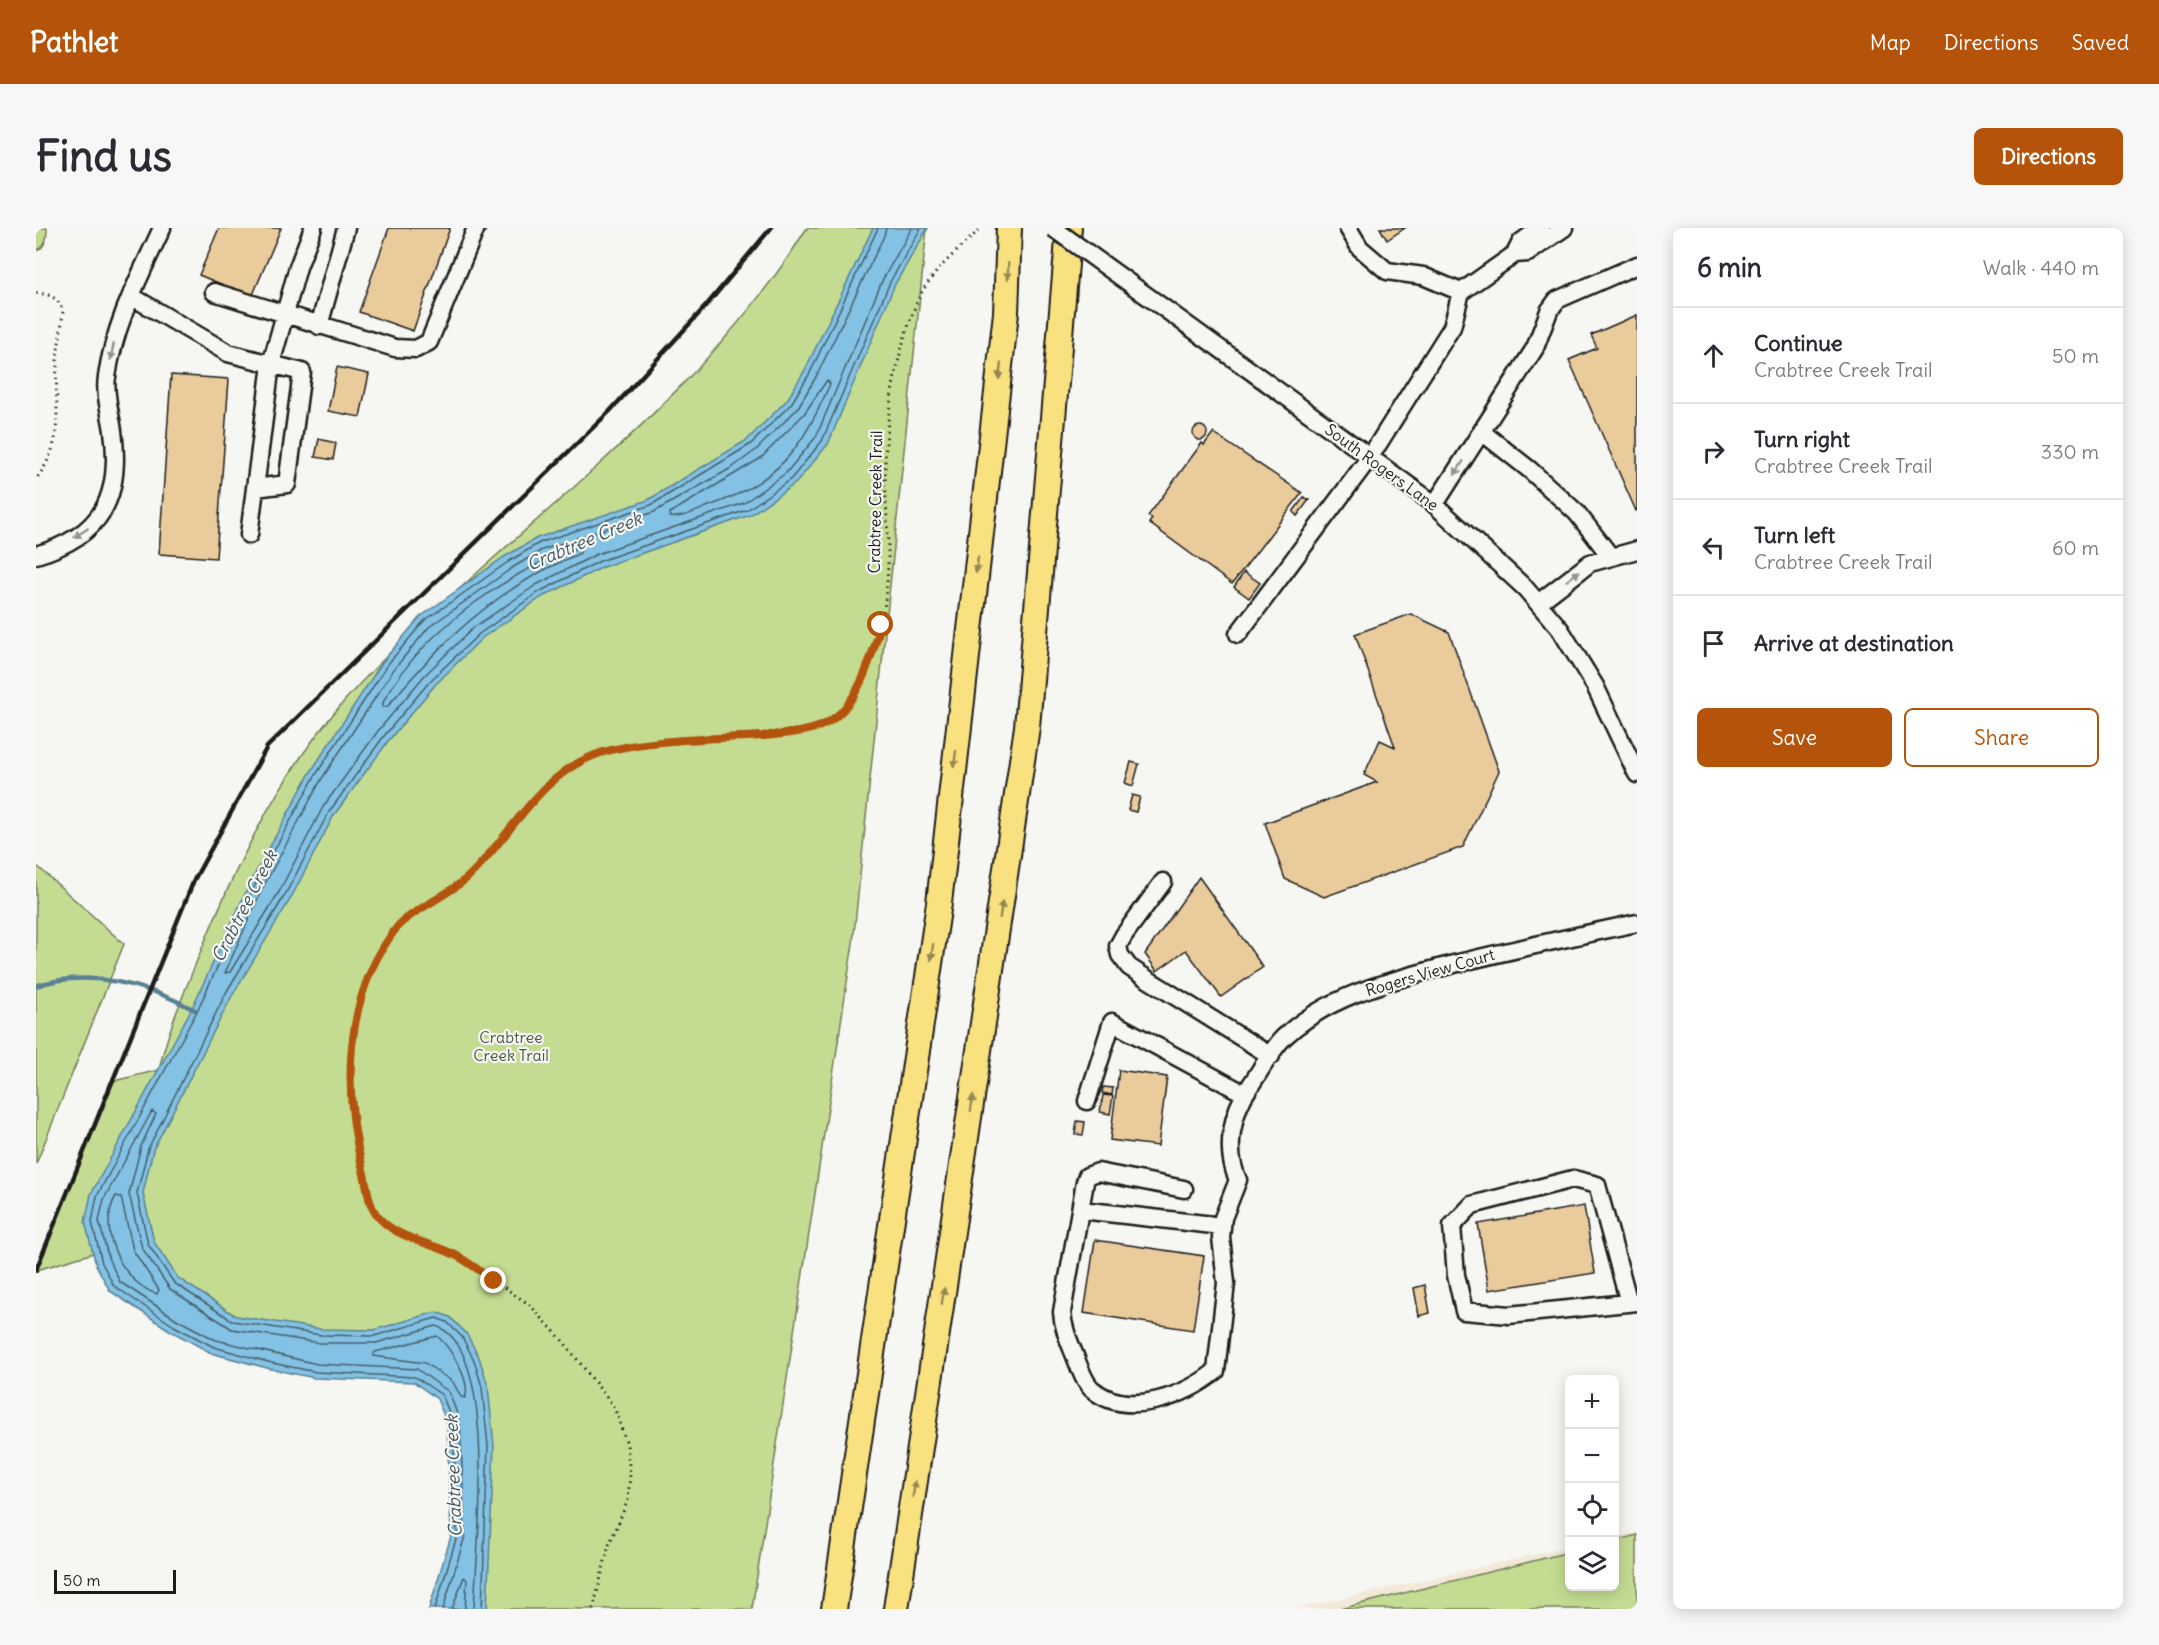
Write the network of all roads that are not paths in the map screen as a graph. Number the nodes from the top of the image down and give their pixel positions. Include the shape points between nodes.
1 (162, 228) edge
2 (313, 228) edge
3 (346, 228) edge
4 (476, 228) edge
5 (1009, 228) edge
6 (1053, 228) edge
7 (1069, 228) edge
8 (1348, 228) edge
9 (1541, 228) edge
10 (1564, 228) edge
11 (1515, 254) junction
12 (1637, 265) edge
13 (214, 292) dead end
14 (1461, 292) junction
15 (131, 296) junction
16 (284, 316) junction
17 (319, 326) junction
18 (271, 364) junction
19 (1482, 432) junction
20 (1370, 457) junction
21 (255, 488) junction
22 (1435, 504) junction
23 (249, 536) dead end
24 (1637, 550) edge
25 (36, 555) edge
26 (1611, 557) junction
27 (1538, 603) junction
28 (1238, 634) dead end
29 (1637, 773) edge
30 (1162, 882) dead end
31 (1637, 923) edge
32 (1271, 1056) junction
33 (1245, 1094) junction
34 (1087, 1101) dead end
35 (1184, 1189) dead end
36 (1081, 1210) junction
37 (1222, 1226) junction
38 (1633, 1302) edge
39 (856, 1469) junction
40 (910, 1516) junction
41 (826, 1609) edge
42 (834, 1609) edge
43 (896, 1609) edge
44 (905, 1609) edge

1 - 15 street
2 - 16 street
3 - 17 street
4 - 17 street via 429,342 416,349 395,348
5 -> 39 highway via 1006,313 939,903
6 - 20 street, South Rogers Lane, bridge
40 -> 7 highway via 1027,727
8 - 14 street via 1360,248 1387,270 1423,276
9 - 11 street via 1521,242
10 - 11 street via 1528,253
11 - 14 street
12 - 19 street via 1557,300 1535,348
13 - 16 street
14 - 20 street via 1452,327
15 - 18 street via 228,353
15 -> 25 street via 115,337 106,380 115,446 113,491 101,516 85,533
16 - 17 street
16 - 18 street
18 - 21 street
18 - 21 street via 302,372 287,484
19 -> 22 street
19 - 26 street via 1577,513
20 - 22 street, South Rogers Lane
20 - 28 street
21 - 23 street
22 - 27 street, South Rogers Lane
24 - 26 street
27 -> 26 street via 1590,563
27 - 29 street, South Rogers Lane via 1560,629 1595,686
30 - 32 street via 1124,935 1118,946 1120,955 1149,980
31 - 32 street, Rogers View Court via 1382,983 1330,1004 1284,1038
32 - 33 street, Rogers View Court
33 - 34 street via 1112,1022
33 - 37 street, Rogers View Court via 1230,1139 1231,1165 1238,1180
35 - 36 street via 1098,1172 1087,1176
36 - 37 street
36 - 37 street via 1062,1312 1063,1327 1092,1389 1118,1402 1143,1403 1172,1396 1197,1387 1216,1371 1226,1283
38 - 38 street via 1509,1316 1464,1311 1452,1226 1472,1205 1573,1179 1597,1185
39 - 41 highway
39 - 42 highway
40 - 43 highway
40 - 44 highway

